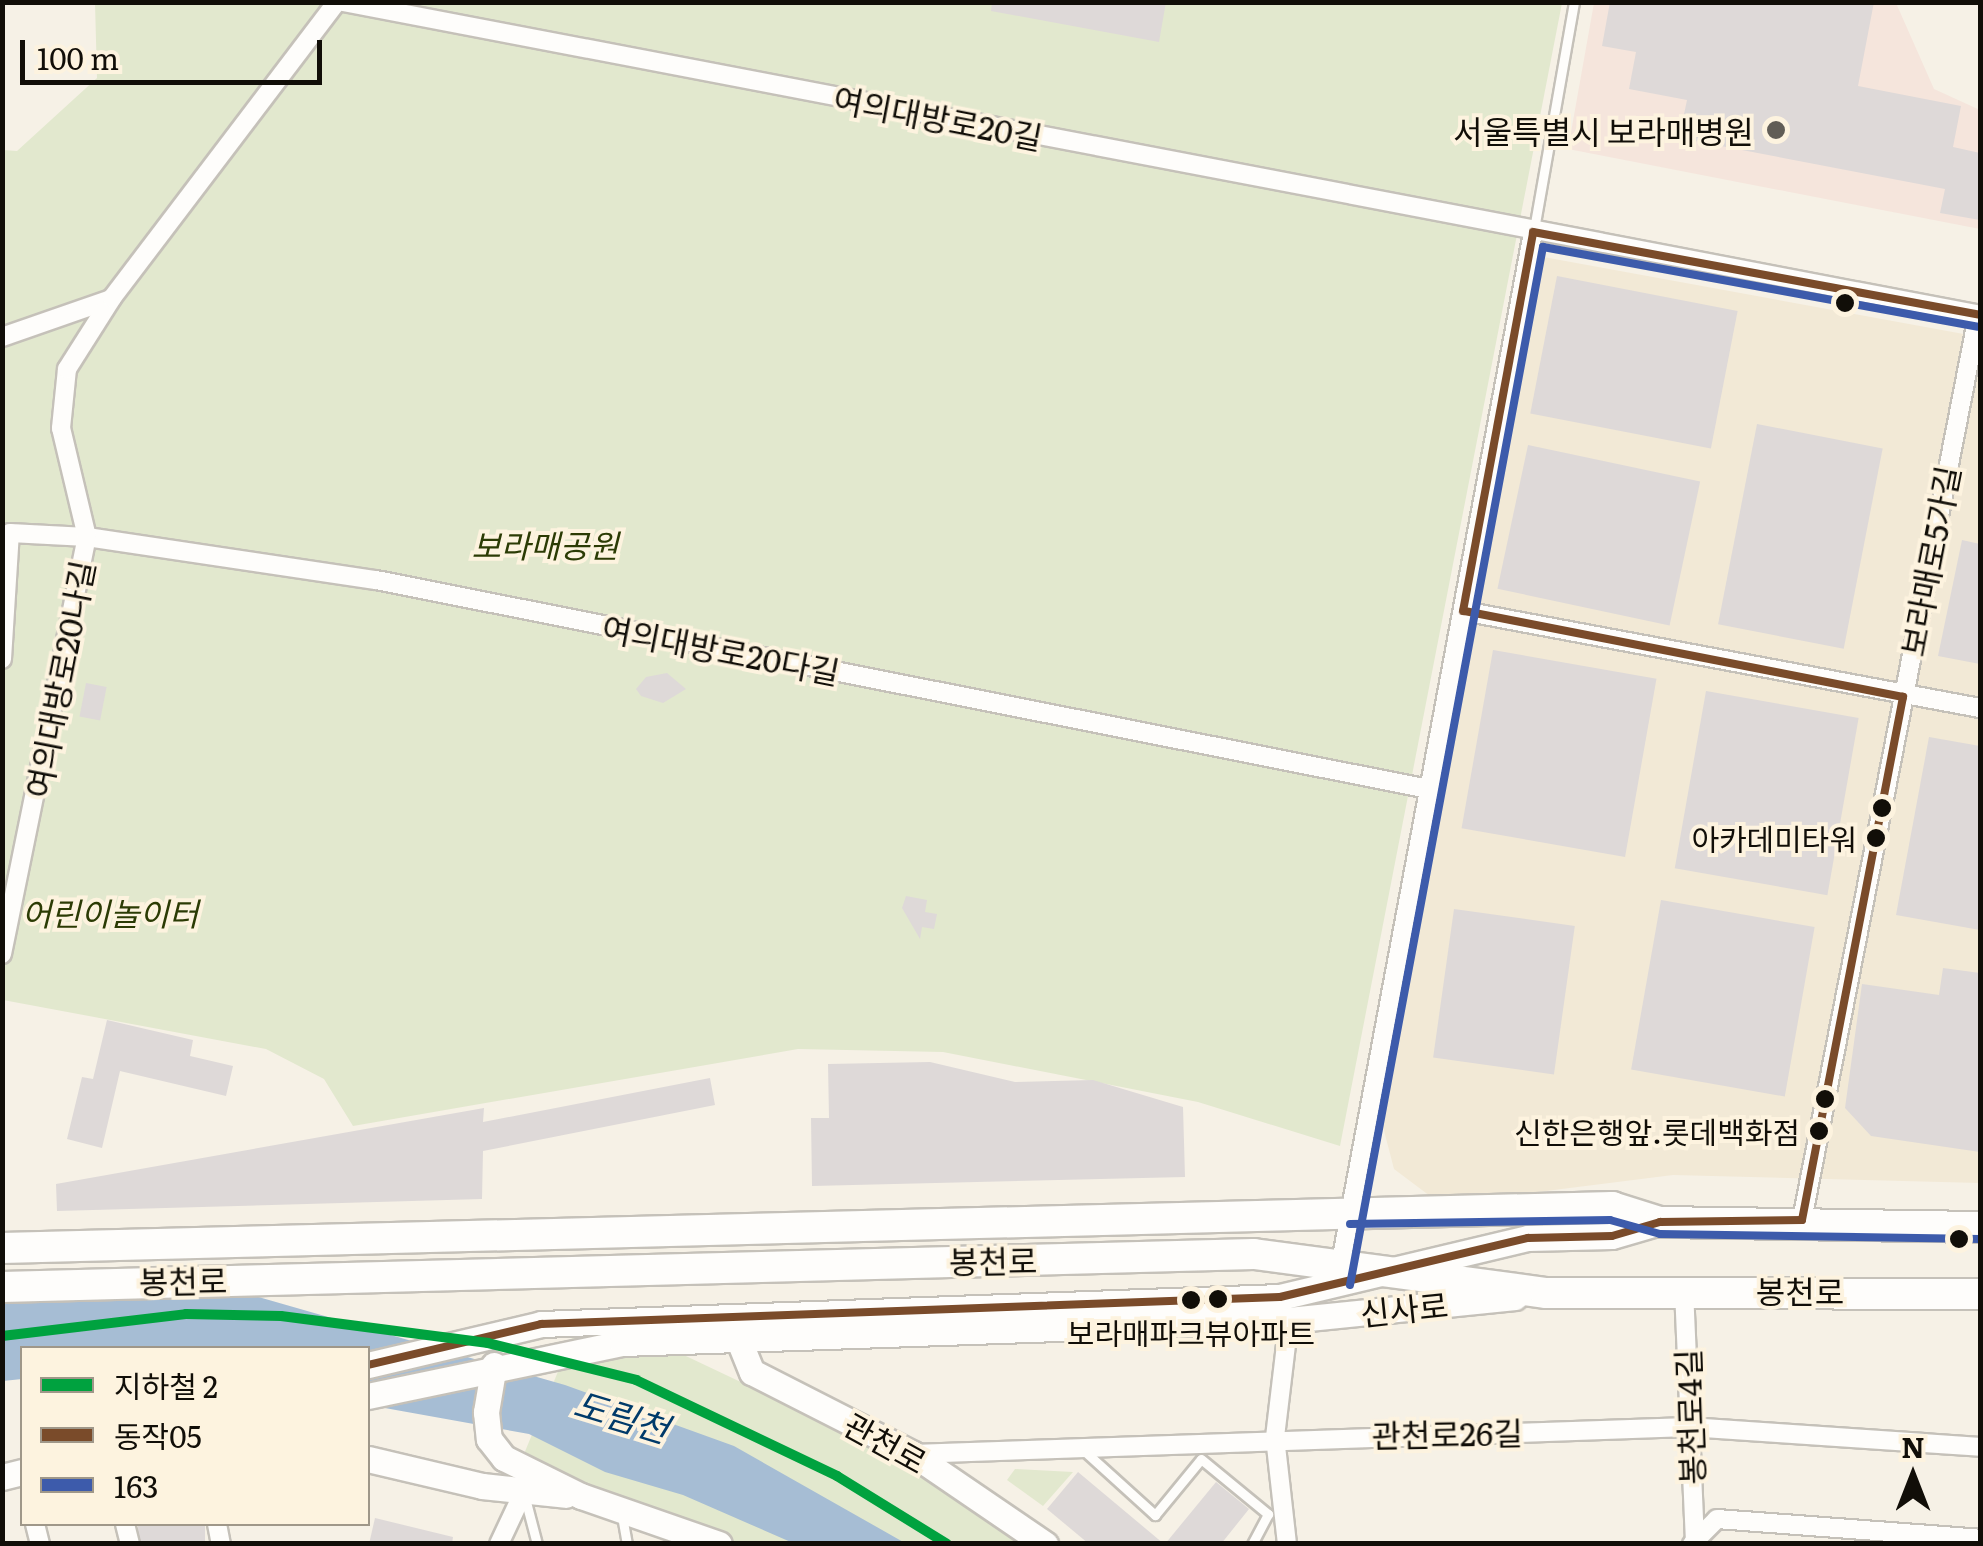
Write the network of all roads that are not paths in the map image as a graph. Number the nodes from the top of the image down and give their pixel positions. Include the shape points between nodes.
1 (340, 2) edge
2 (1574, 2) edge
3 (1533, 232) junction
4 (112, 298) junction
5 (1979, 315) edge
6 (2, 336) edge
7 (6, 530) edge
8 (86, 537) junction
9 (1463, 610) junction
10 (2, 659) edge
11 (1903, 697) junction
12 (1980, 708) edge
13 (1429, 790) junction
14 (12, 867) edge
15 (2, 954) edge
16 (1350, 1212) junction
17 (1802, 1220) junction
18 (1660, 1222) junction
19 (1943, 1224) junction
20 (1980, 1227) edge
21 (1980, 1237) edge
22 (2, 1248) edge
23 (1375, 1274) junction
24 (1339, 1275) junction
25 (1980, 1280) edge
26 (2, 1288) edge
27 (1684, 1290) junction
28 (1950, 1291) junction
29 (1546, 1293) junction
30 (1980, 1294) edge
31 (1288, 1320) junction
32 (682, 1326) junction
33 (738, 1338) junction
34 (370, 1365) edge
35 (494, 1365) junction
36 (370, 1396) edge
37 (1689, 1427) junction
38 (1275, 1437) junction
39 (1076, 1443) junction
40 (1980, 1447) edge
41 (912, 1454) junction
42 (370, 1459) edge
43 (523, 1493) junction
44 (581, 1496) junction
45 (620, 1509) junction
46 (1980, 1539) edge
47 (1694, 1543) edge
48 (499, 1544) edge
49 (537, 1544) edge
50 (628, 1544) edge
51 (718, 1544) edge
52 (1045, 1544) edge
53 (1252, 1544) edge
54 (1287, 1544) edge

1 - 3 street, 여의대방로20길
1 - 4 street, 여의대방로20나길
2 - 3 lane
3 - 5 street, 여의대방로20길
3 - 9 street
4 - 6 street
4 - 8 street, 여의대방로20나길 via 81,341 62,398 66,458
5 - 11 street, 보라매로5가길
7 - 8 street, 여의대방로20다길
7 - 10 street
8 - 13 street, 여의대방로20다길 via 376,580
8 - 14 street, 여의대방로20나길
9 - 11 street
9 - 13 street
11 - 12 street
11 - 17 street, 보라매로5가길
13 - 16 street
14 - 15 street, 여의대방로20나길
16 - 18 main road, 봉천로 via 1612,1207
16 - 22 main road, 봉천로
16 - 24 street
17 - 18 main road, 봉천로
17 - 19 main road, 봉천로
18 - 23 main road, 신사로 via 1612,1236 1528,1238
19 - 20 main road, 봉천로
19 - 21 main road
23 - 24 main road, 봉천로
23 - 29 main road, 봉천로
24 - 26 main road, 봉천로 via 1254,1254
24 - 32 main road, 신사로 via 1280,1296
25 - 28 main road
27 - 28 main road, 봉천로
27 - 29 main road, 봉천로
27 - 37 street, 봉천로4길
28 - 30 main road, 봉천로
29 - 31 main road, 신사로
31 - 33 main road, 신사로
31 - 38 street
32 - 33 main road, 신사로
32 - 34 main road, 신사로 via 541,1324
32 - 35 main road, 신사로
33 - 41 main road, 관천로 via 752,1372
35 - 36 main road, 신사로
35 - 44 main road via 488,1428 504,1458
37 - 38 street, 관천로26길
37 - 40 street, 관천로26길
37 - 47 street, 봉천로4길
38 - 39 street, 관천로26길
38 - 54 street
39 - 41 street, 관천로26길
39 - 53 lane via 1155,1515 1201,1460 1268,1514
41 - 52 main road, 관천로
42 - 43 main road
43 - 44 main road
43 - 48 street
43 - 49 lane
44 - 45 main road
45 - 50 lane
45 - 51 main road
46 - 47 street via 1717,1519

